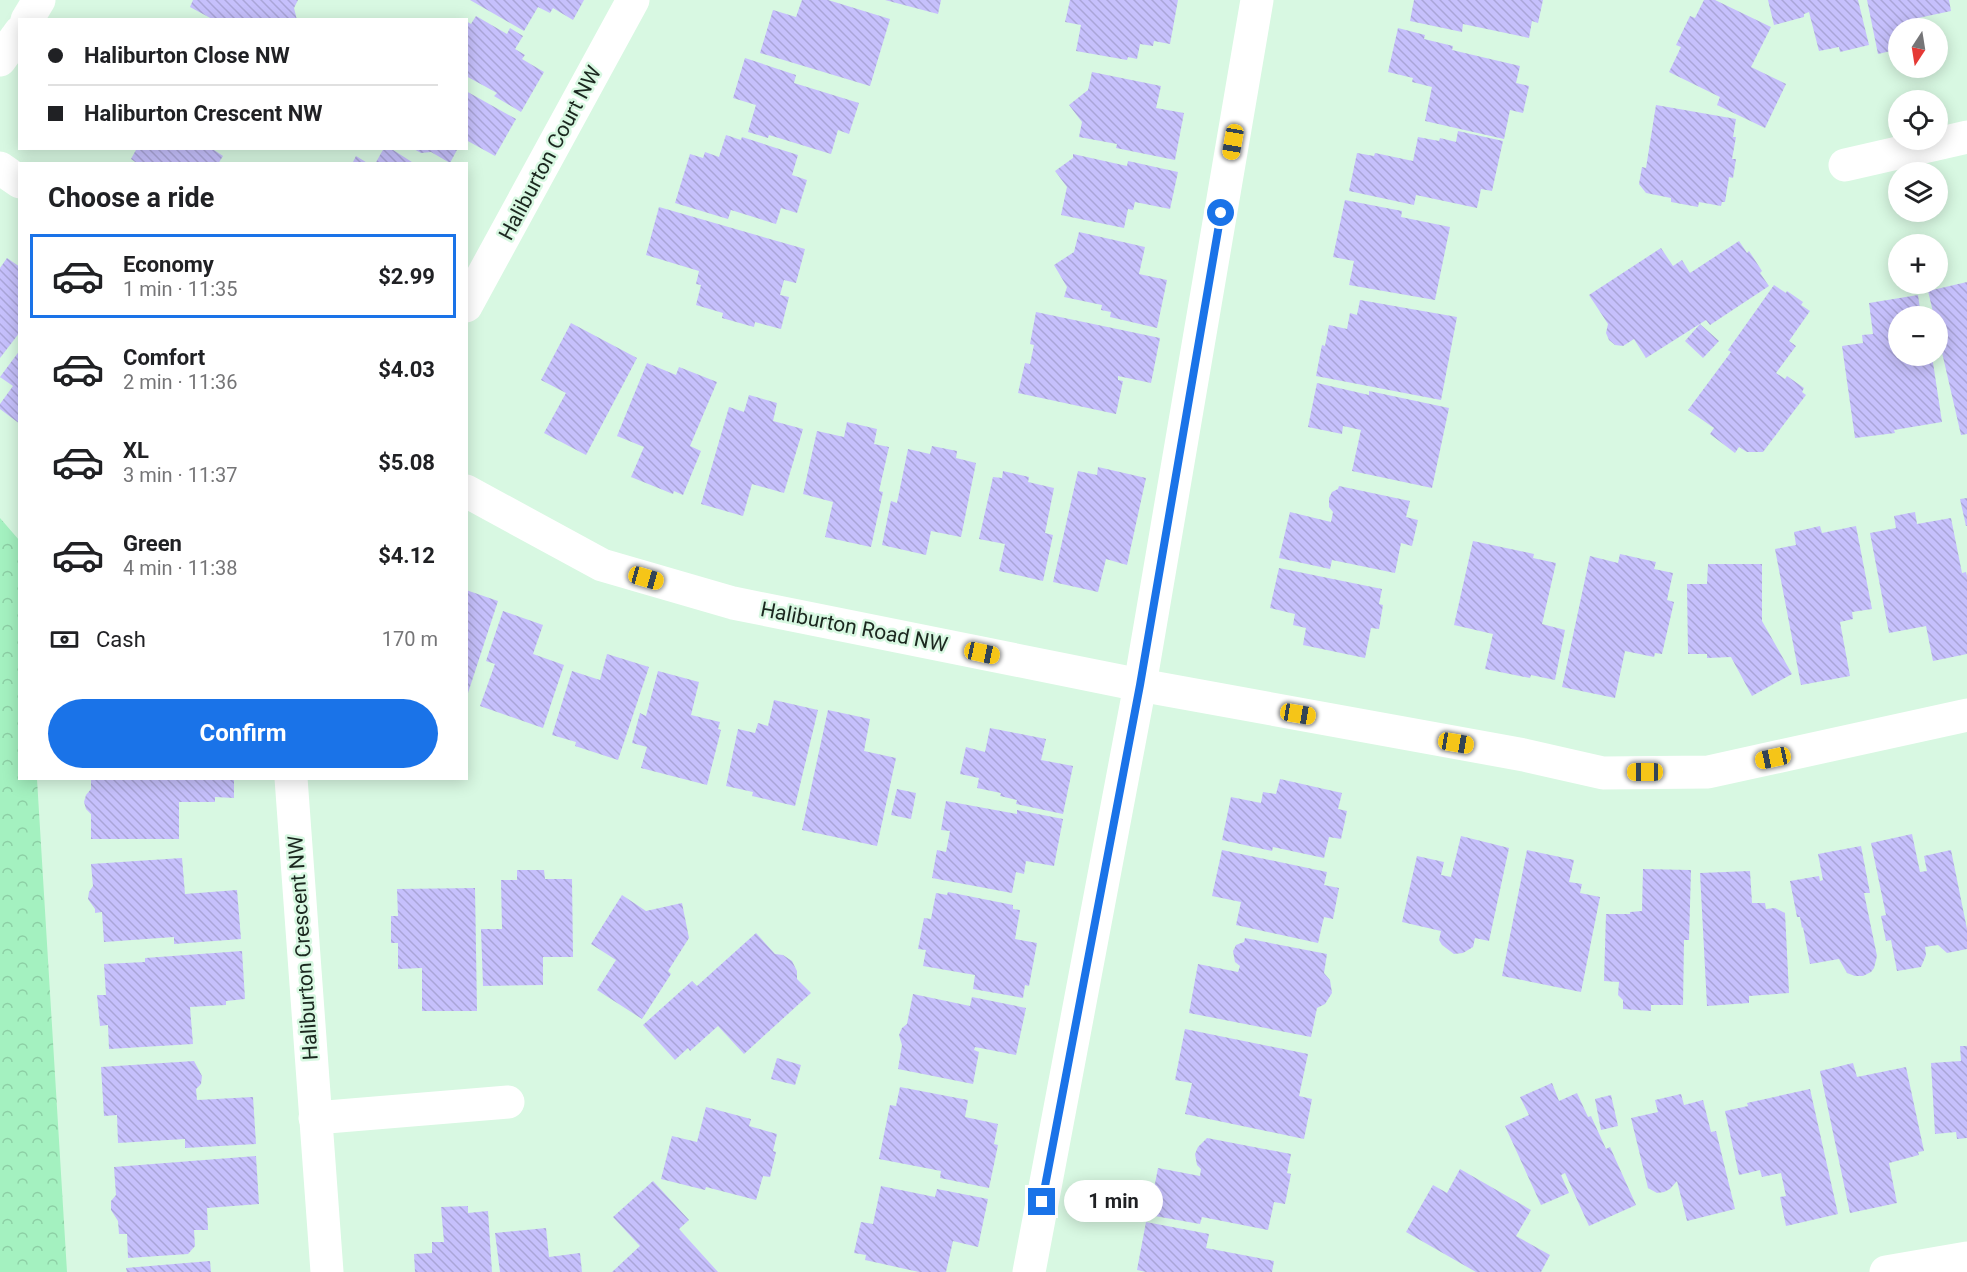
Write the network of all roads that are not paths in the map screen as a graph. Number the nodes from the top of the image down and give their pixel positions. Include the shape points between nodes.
1 (39, 0) edge
2 (633, 0) edge
3 (1257, 0) edge
4 (28, 18) edge
5 (18, 35) edge
6 (0, 60) edge
7 (1967, 137) edge
8 (1845, 165) dead end
9 (0, 168) edge
10 (18, 181) edge
11 (468, 302) edge
12 (468, 492) edge
13 (1140, 685) junction
14 (1967, 715) edge
15 (291, 780) edge
16 (508, 1102) dead end
17 (315, 1118) junction
18 (1967, 1258) edge
19 (327, 1272) edge
20 (1029, 1272) edge
21 (1886, 1272) edge

1 - 4 street
2 - 11 street, Haliburton Court NW
3 - 13 street
5 - 6 street
7 - 8 street
9 - 10 street
12 - 13 street, Haliburton Road NW via 602,565 733,603
13 - 14 street, Haliburton Road NW via 1603,773 1708,772
13 - 20 street
15 - 17 street, Haliburton Crescent NW
16 - 17 street
17 - 19 street, Haliburton Crescent NW
18 - 21 street

